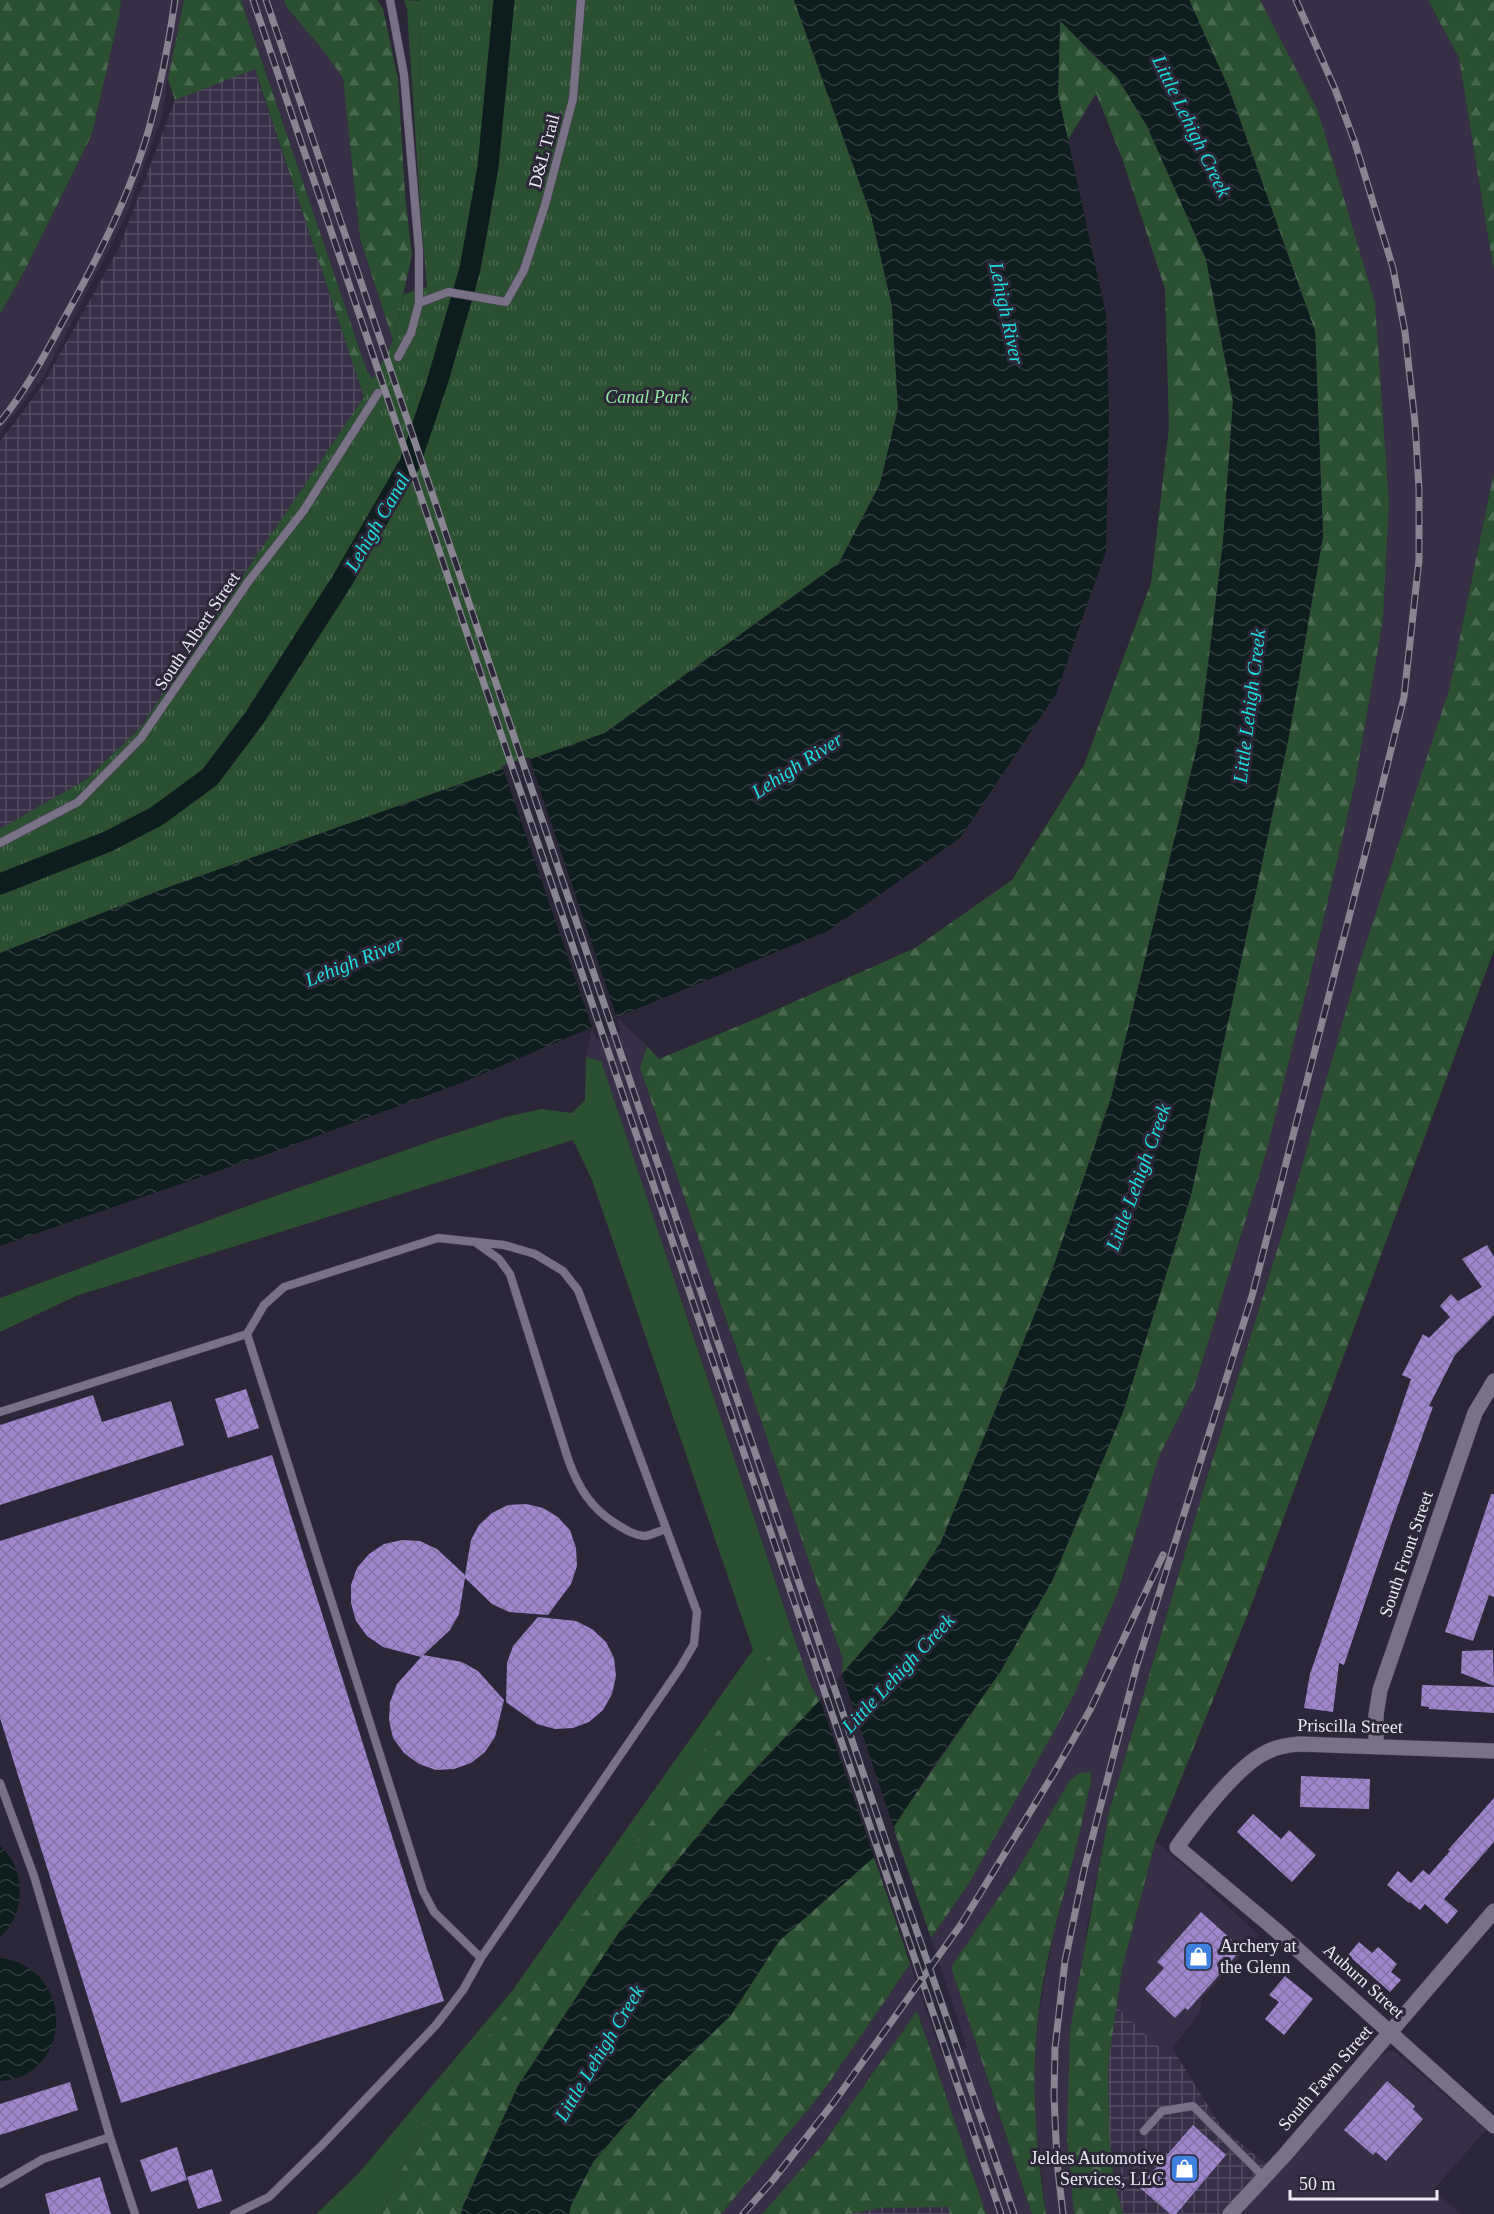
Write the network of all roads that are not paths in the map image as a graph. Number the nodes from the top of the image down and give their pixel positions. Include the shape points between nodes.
1 (390, 0) edge
2 (581, 0) edge
3 (419, 303) junction
4 (398, 357) dead end
5 (378, 393) dead end
6 (0, 843) edge
7 (473, 1241) junction
8 (247, 1334) junction
9 (1494, 1381) edge
10 (0, 1412) edge
11 (666, 1529) junction
12 (1376, 1746) junction
13 (1494, 1751) edge
14 (0, 1783) edge
15 (1177, 1847) joint
16 (1494, 1911) edge
17 (481, 1958) junction
18 (1391, 2032) junction
19 (1494, 2126) edge
20 (1144, 2131) dead end
21 (110, 2137) junction
22 (1264, 2177) junction
23 (0, 2184) edge
24 (135, 2214) edge
25 (234, 2214) edge
26 (1230, 2214) edge

1 - 3 lane via 404,75
2 - 3 lane, D&L Trail via 573,99 524,270 506,302 448,292
3 - 4 lane via 411,333
5 - 6 lane, South Albert Street via 304,510 248,582 141,738 78,802
7 - 8 lane via 438,1238 284,1287 264,1305
7 - 11 lane via 535,1254 563,1271 578,1290
7 - 11 lane via 499,1259 510,1274 568,1459 589,1502 630,1533 645,1536
8 - 10 lane
8 - 17 lane via 423,1891 434,1912
9 - 12 street, South Front Street via 1475,1413 1380,1690
11 - 17 lane via 697,1612 694,1644
12 - 13 street, Priscilla Street
12 - 15 street, Priscilla Street via 1299,1744 1263,1753 1210,1804
14 - 21 lane via 34,1876
15 - 18 street, Auburn Street
16 - 18 street, South Fawn Street
17 - 25 lane via 436,2025 331,2137 269,2197
18 - 19 street, Auburn Street
18 - 22 street, South Fawn Street
20 - 22 lane via 1162,2110 1193,2106
21 - 23 lane via 43,2159
21 - 24 lane
22 - 26 street, South Fawn Street

